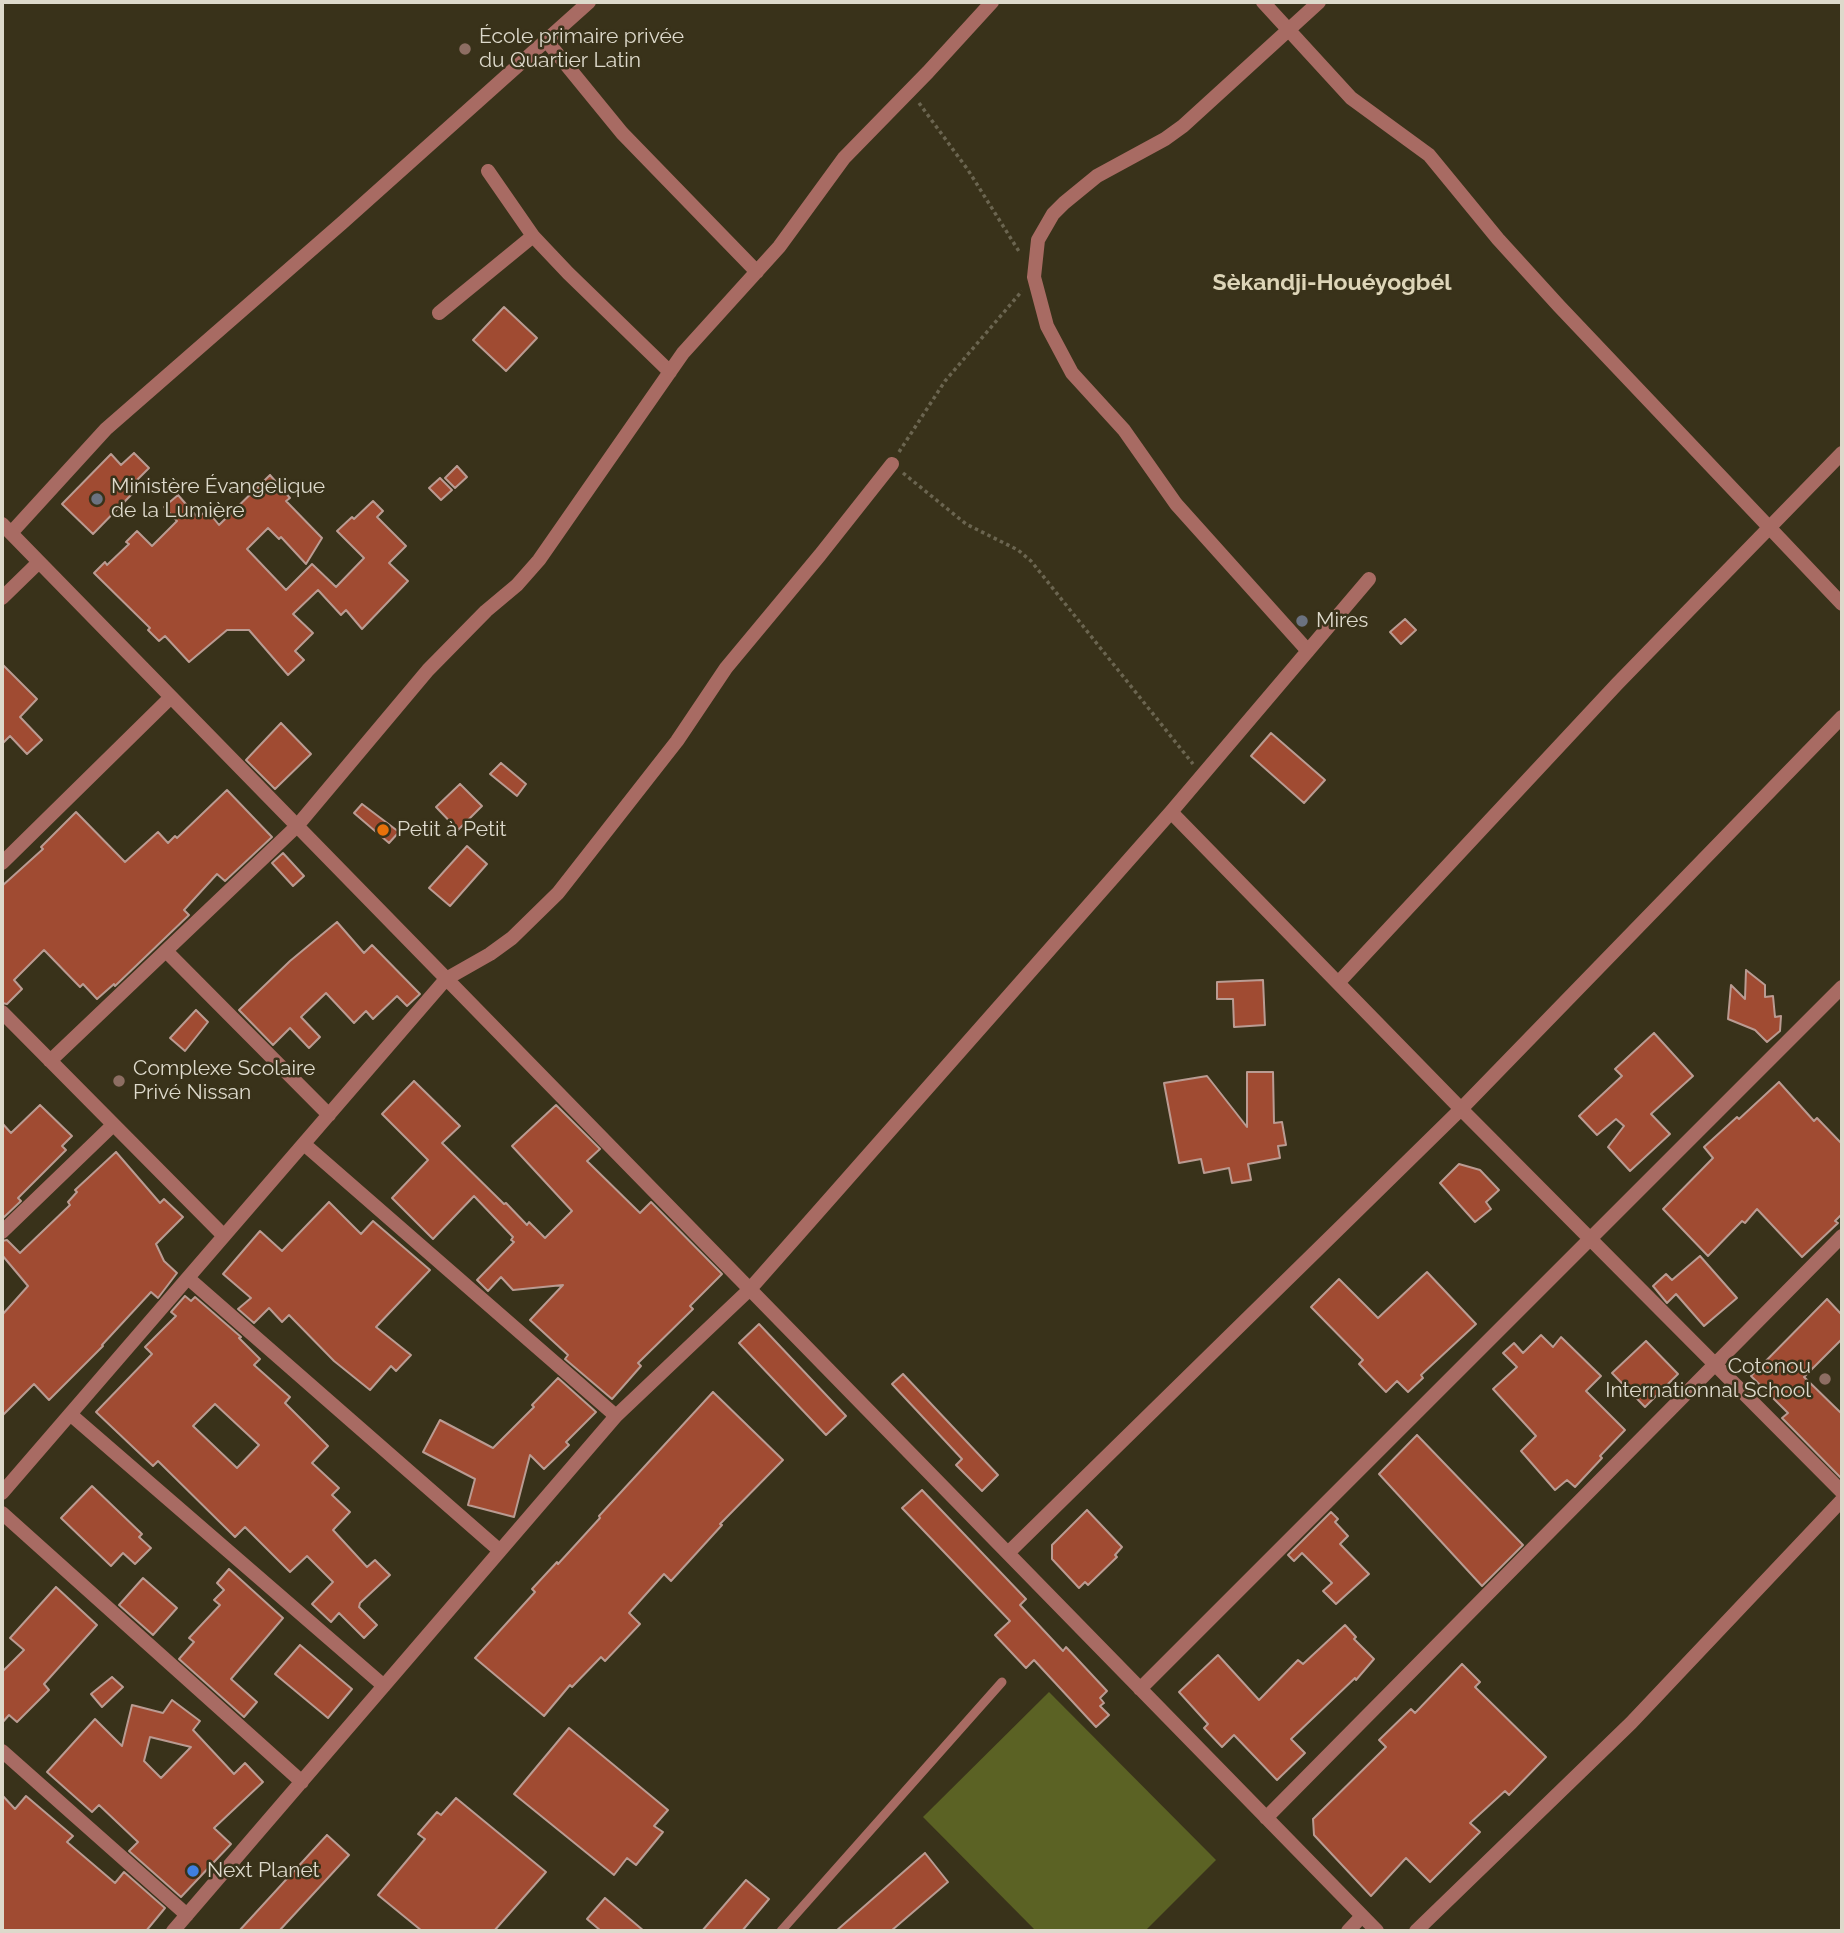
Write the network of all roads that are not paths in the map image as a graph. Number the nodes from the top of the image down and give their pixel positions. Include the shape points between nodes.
1 (589, 2) edge
2 (992, 2) edge
3 (1263, 2) edge
4 (1319, 2) edge
5 (1286, 30) junction
6 (546, 40) junction
7 (488, 171) dead end
8 (533, 236) junction
9 (757, 272) junction
10 (439, 313) dead end
11 (670, 372) junction
12 (1842, 453) edge
13 (892, 464) road end
14 (6, 529) edge
15 (1769, 529) junction
16 (39, 562) junction
17 (1369, 579) dead end
18 (2, 598) edge
19 (1842, 604) edge
20 (1308, 651) junction
21 (171, 697) junction
22 (1842, 717) edge
23 (1171, 812) junction
24 (296, 826) junction
25 (2, 863) edge
26 (166, 951) junction
27 (446, 979) junction
28 (1338, 983) junction
29 (1842, 987) edge
30 (2, 1012) edge
31 (50, 1061) junction
32 (1461, 1109) junction
33 (329, 1115) junction
34 (113, 1125) junction
35 (304, 1144) junction
36 (2, 1232) edge
37 (224, 1236) junction
38 (1842, 1236) edge
39 (1591, 1238) junction
40 (188, 1278) junction
41 (750, 1289) junction
42 (1717, 1363) junction
43 (71, 1414) junction
44 (616, 1416) junction
45 (1842, 1492) edge
46 (2, 1493) edge
47 (1842, 1500) edge
48 (2, 1513) edge
49 (499, 1550) junction
50 (1008, 1553) junction
51 (1002, 1682) dead end
52 (384, 1686) junction
53 (1140, 1689) junction
54 (2, 1751) edge
55 (302, 1782) junction
56 (1266, 1818) junction
57 (187, 1915) junction
58 (1362, 1916) junction
59 (173, 1931) edge
60 (781, 1931) edge
61 (1348, 1931) edge
62 (1377, 1931) edge
63 (1416, 1931) edge

1 - 6 street
2 - 9 street via 844,158
3 - 5 street
4 - 5 street
5 - 15 street via 1351,98 1429,155 1515,258
5 - 20 street via 1183,126 1085,184 1053,214 1038,240 1034,276 1047,326 1072,373 1124,430 1176,504
6 - 9 street via 622,133
6 - 14 street via 106,429
7 - 8 street
8 - 10 street
8 - 11 street
9 - 11 street
11 - 24 street via 539,560 428,670
12 - 15 street
13 - 27 street via 726,668 558,893 512,938
14 - 16 street
15 - 19 street
15 - 28 street via 1617,684
16 - 18 street
16 - 21 street
17 - 20 street
20 - 23 street
21 - 24 street
21 - 25 street
22 - 32 street
23 - 28 street
23 - 41 street
24 - 26 street
24 - 27 street
26 - 31 street
26 - 33 street
27 - 33 street
27 - 41 street
28 - 32 street
29 - 39 street
30 - 31 street
31 - 34 street
32 - 39 street
32 - 50 street
33 - 35 street
34 - 36 street
34 - 37 street
35 - 37 street
35 - 44 street
37 - 40 street
38 - 42 street
39 - 42 street
39 - 53 street
40 - 43 street
40 - 49 street
41 - 44 street
41 - 50 street
42 - 45 street
42 - 56 street
43 - 46 street
43 - 52 street
44 - 49 street
47 - 63 street via 1631,1723
48 - 55 street
49 - 52 street
50 - 53 street
51 - 60 lane
52 - 55 street
53 - 56 street
54 - 57 street
55 - 57 street
56 - 58 street
57 - 59 street
58 - 61 street
58 - 62 street

